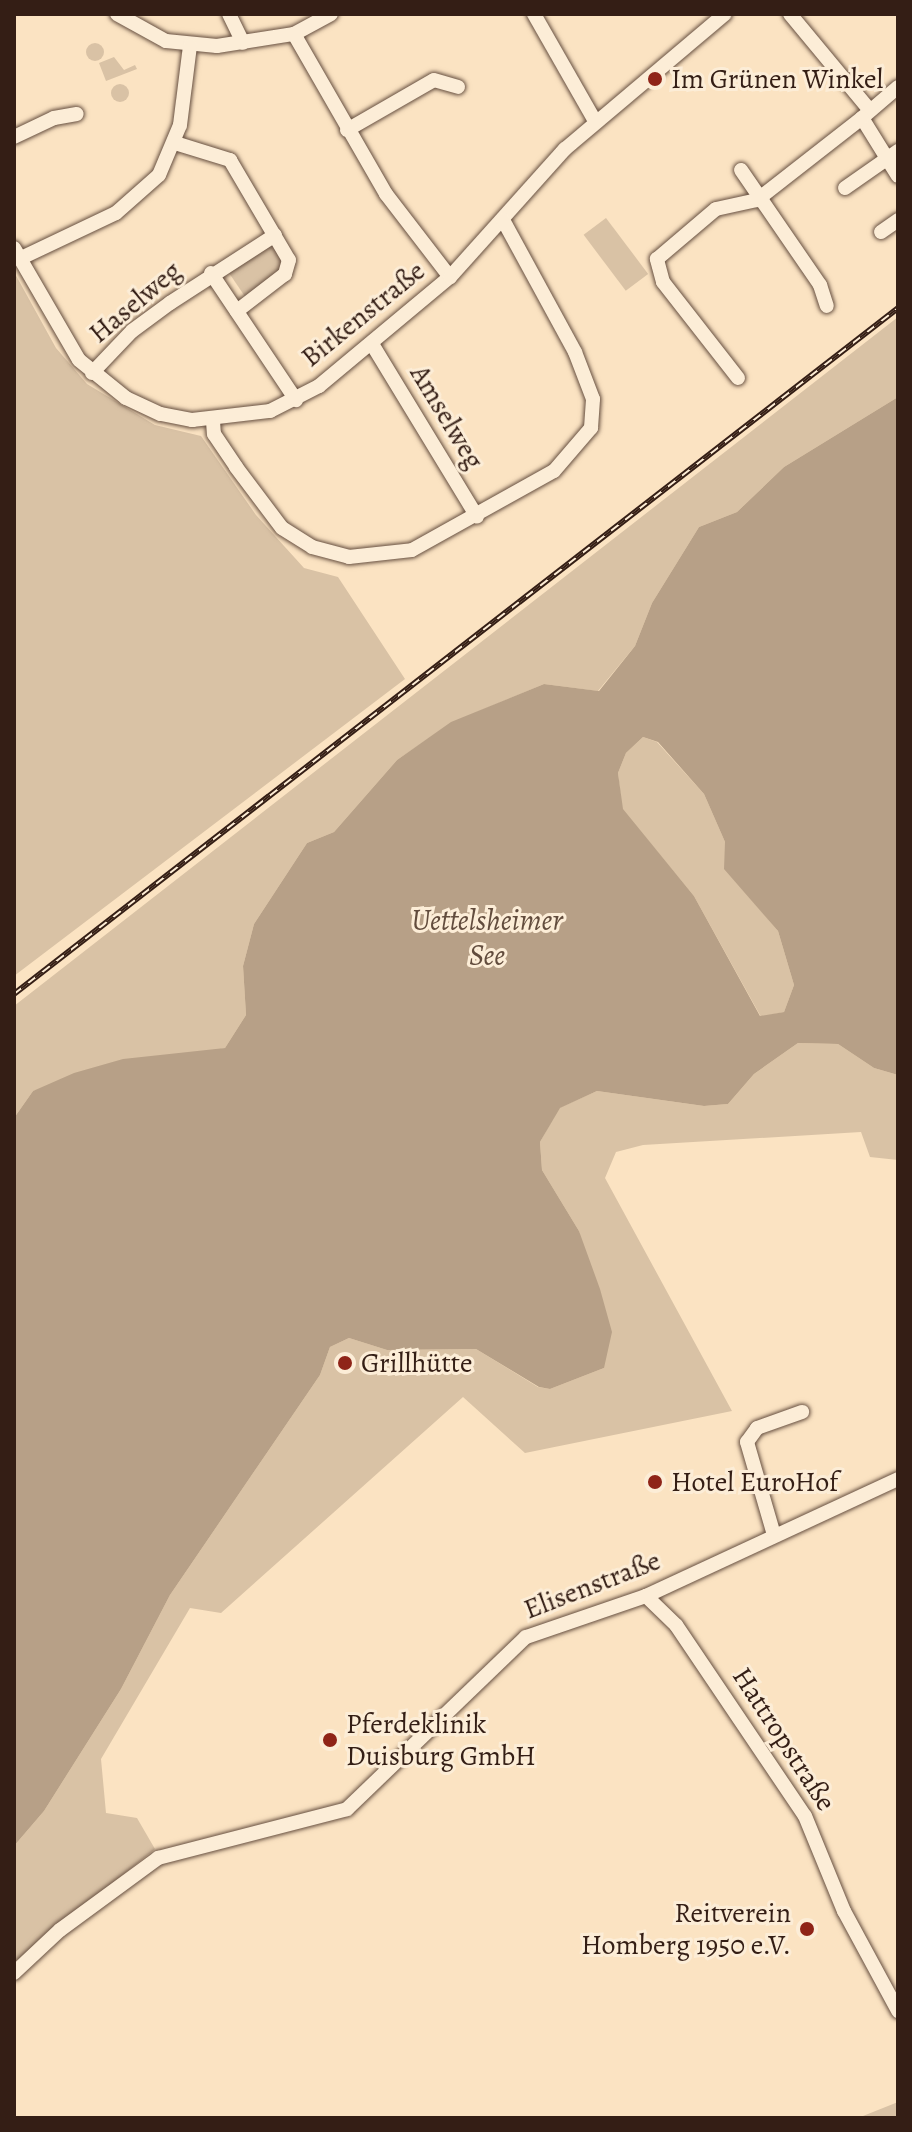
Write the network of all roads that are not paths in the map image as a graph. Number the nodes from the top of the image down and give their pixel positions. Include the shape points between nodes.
1 (117, 14) edge
2 (229, 14) edge
3 (331, 14) edge
4 (534, 14) edge
5 (725, 14) edge
6 (790, 14) edge
7 (294, 34) junction
8 (243, 43) junction
9 (190, 46) junction
10 (458, 87) dead end
11 (898, 87) edge
12 (77, 114) dead end
13 (866, 114) junction
14 (595, 121) junction
15 (347, 130) junction
16 (14, 137) edge
17 (175, 143) junction
18 (894, 154) edge
19 (741, 170) dead end
20 (898, 176) edge
21 (845, 188) dead end
22 (757, 200) junction
23 (503, 220) junction
24 (898, 220) edge
25 (881, 232) dead end
26 (275, 235) junction
27 (17, 254) edge
28 (211, 273) junction
29 (450, 277) junction
30 (827, 306) dead end
31 (237, 311) junction
32 (372, 344) junction
33 (92, 373) junction
34 (738, 378) dead end
35 (296, 400) junction
36 (213, 421) junction
37 (477, 517) junction
38 (802, 1412) dead end
39 (898, 1479) edge
40 (774, 1535) junction
41 (646, 1596) junction
42 (14, 1973) edge
43 (898, 2011) edge

1 - 9 street via 151,36
2 - 8 street
3 - 7 street
4 - 14 street
5 - 14 street, Birkenstraße
6 - 13 street
7 - 8 street
7 - 15 street
8 - 9 street
9 - 17 street
10 - 15 street via 434,80
11 - 13 street
12 - 16 street via 54,118
13 - 18 street
13 - 22 street
14 - 23 street, Birkenstraße
15 - 29 street via 386,194
17 - 26 street via 230,160
17 - 27 street via 159,175 131,203
18 - 20 street
18 - 21 street
19 - 22 street
22 - 30 street via 820,285
22 - 34 street via 716,209 657,259 663,282
23 - 29 street, Birkenstraße
23 - 37 street via 575,352 595,414 585,440 554,471
24 - 25 street
26 - 28 street, Haselweg
26 - 31 street via 289,268
27 - 33 street, Birkenstraße via 64,339
28 - 31 street, Haselweg
28 - 33 street, Haselweg via 132,331
29 - 32 street, Birkenstraße
31 - 35 street, Haselweg
32 - 35 street, Birkenstraße
32 - 37 street, Amselweg
33 - 36 street, Birkenstraße via 161,414
35 - 36 street, Birkenstraße
36 - 37 street via 214,434 268,514 291,536 323,552 388,557 438,539
38 - 40 street via 757,1428 747,1442
39 - 40 street, Elisenstraße
40 - 41 street, Elisenstraße
41 - 42 street, Elisenstraße via 526,1637 347,1809 158,1858 60,1930
41 - 43 street, Hattropstraße via 676,1625 805,1816 844,1911

